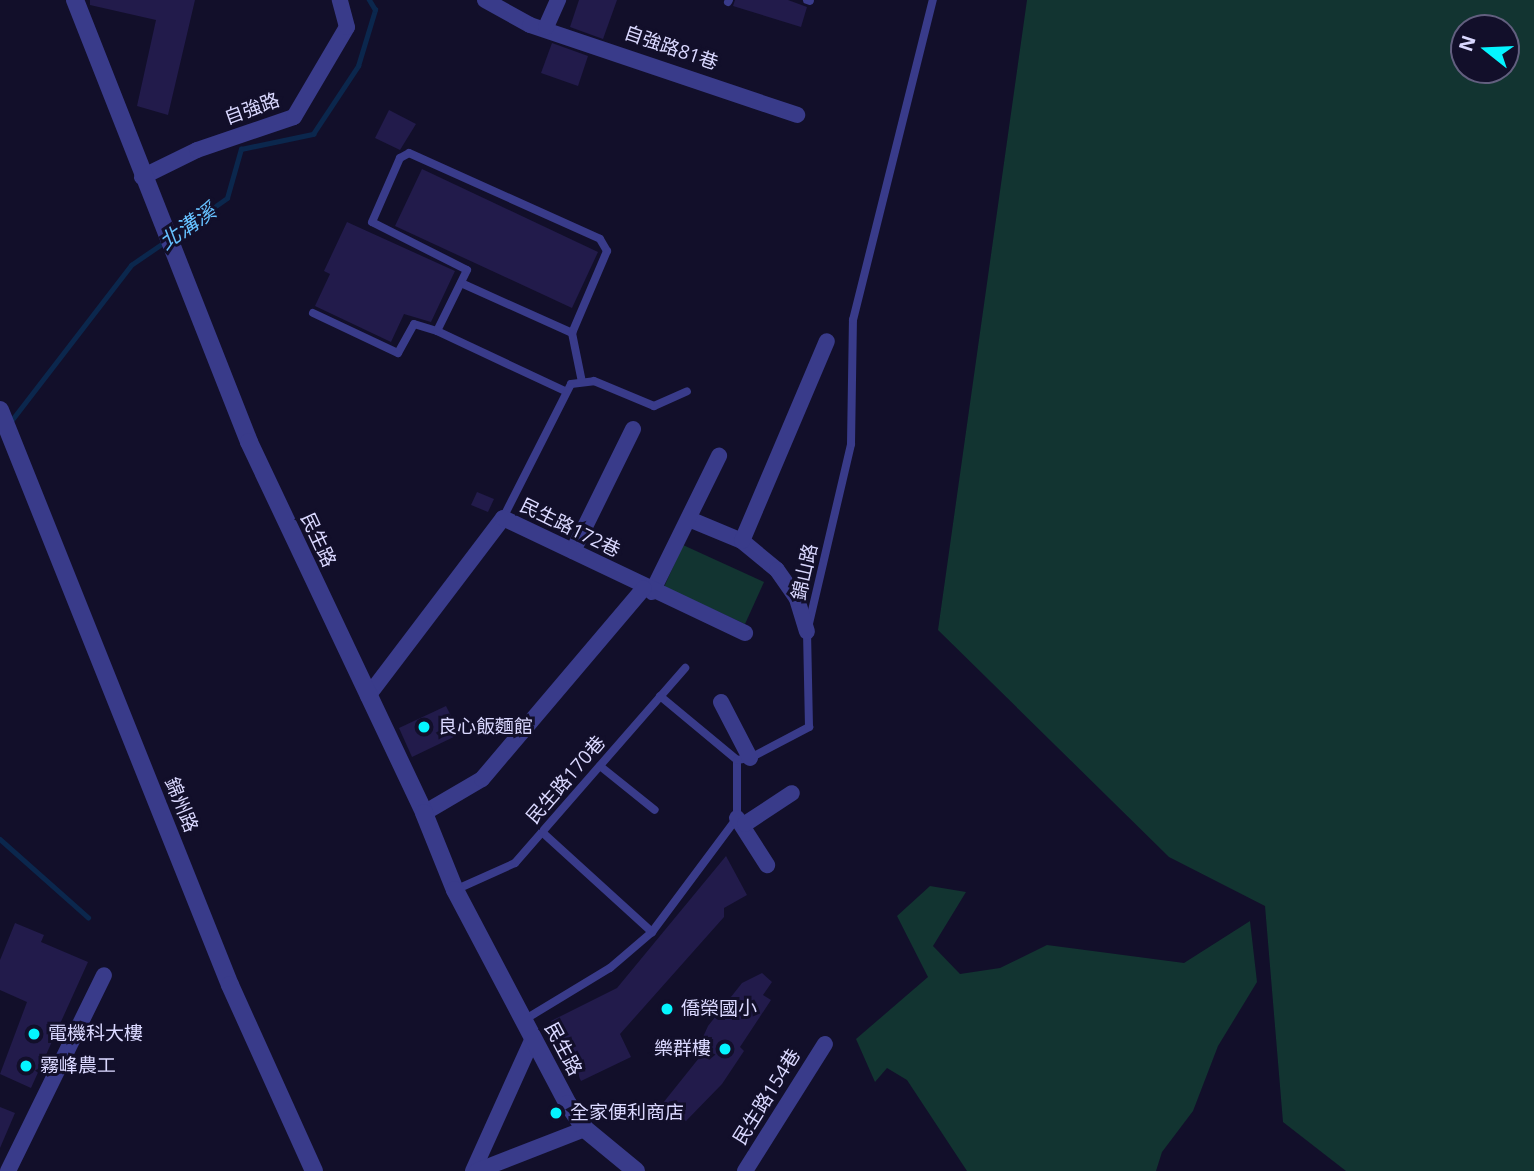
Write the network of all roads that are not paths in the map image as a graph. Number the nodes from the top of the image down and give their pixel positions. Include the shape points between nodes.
1 (75, 0) edge
2 (340, 0) edge
3 (485, 0) edge
4 (558, 0) edge
5 (933, 0) edge
6 (538, 26) junction
7 (797, 115) dead end
8 (144, 182) junction
9 (461, 283) junction
10 (313, 313) dead end
11 (437, 331) junction
12 (572, 332) junction
13 (827, 341) dead end
14 (582, 382) junction
15 (565, 391) junction
16 (687, 391) dead end
17 (1, 412) edge
18 (633, 429) dead end
19 (719, 456) dead end
20 (503, 518) junction
21 (689, 519) junction
22 (742, 541) junction
23 (573, 551) junction
24 (648, 590) junction
25 (807, 632) junction
26 (745, 633) dead end
27 (685, 668) dead end
28 (369, 696) junction
29 (660, 696) junction
30 (721, 702) dead end
31 (744, 759) junction
32 (600, 765) junction
33 (792, 793) dead end
34 (654, 810) dead end
35 (424, 813) junction
36 (741, 821) junction
37 (542, 832) junction
38 (767, 865) dead end
39 (455, 890) junction
40 (652, 932) junction
41 (104, 975) dead end
42 (524, 1020) junction
43 (533, 1038) junction
44 (825, 1044) dead end
45 (585, 1129) junction
46 (631, 1170) edge
47 (8, 1171) edge
48 (314, 1171) edge
49 (475, 1171) edge
50 (745, 1171) edge

1 - 8 street
2 - 8 street, 自強路 via 347,27 294,117 197,150
3 - 6 street
4 - 6 street
5 - 25 lane, 錦山路 via 853,320 851,443
6 - 7 street, 自強路81巷
8 - 28 street, 民生路 via 188,278 249,442
9 - 11 lane
9 - 12 lane
9 - 12 lane via 467,270 372,222 400,158 409,153 600,239 607,251
10 - 11 lane via 398,353 414,324
11 - 15 lane
12 - 14 lane
13 - 22 street
14 - 15 lane
14 - 16 lane via 594,381 654,406
15 - 20 lane
17 - 48 street, 錦州路 via 230,985
18 - 23 street
19 - 21 street
20 - 23 street, 民生路172巷
20 - 28 street, 民生路172巷
21 - 22 street
21 - 24 street
22 - 25 street via 777,570 797,599
23 - 24 street, 民生路172巷
24 - 26 street, 民生路172巷
24 - 35 street via 482,779
25 - 31 lane, 錦山路 via 809,727
27 - 29 lane, 民生路170巷
28 - 35 street, 民生路
29 - 31 lane
29 - 32 lane, 民生路170巷
30 - 31 street
31 - 36 lane
32 - 34 lane
32 - 37 lane, 民生路170巷
33 - 36 street
35 - 39 street, 民生路
36 - 38 street
36 - 40 lane
37 - 39 lane, 民生路170巷 via 515,863
37 - 40 lane
39 - 42 street, 民生路
40 - 42 lane via 610,968
41 - 47 street
42 - 43 street, 民生路
43 - 45 street, 民生路
43 - 49 street
44 - 50 street, 民生路154巷
45 - 46 street, 民生路
45 - 49 street

